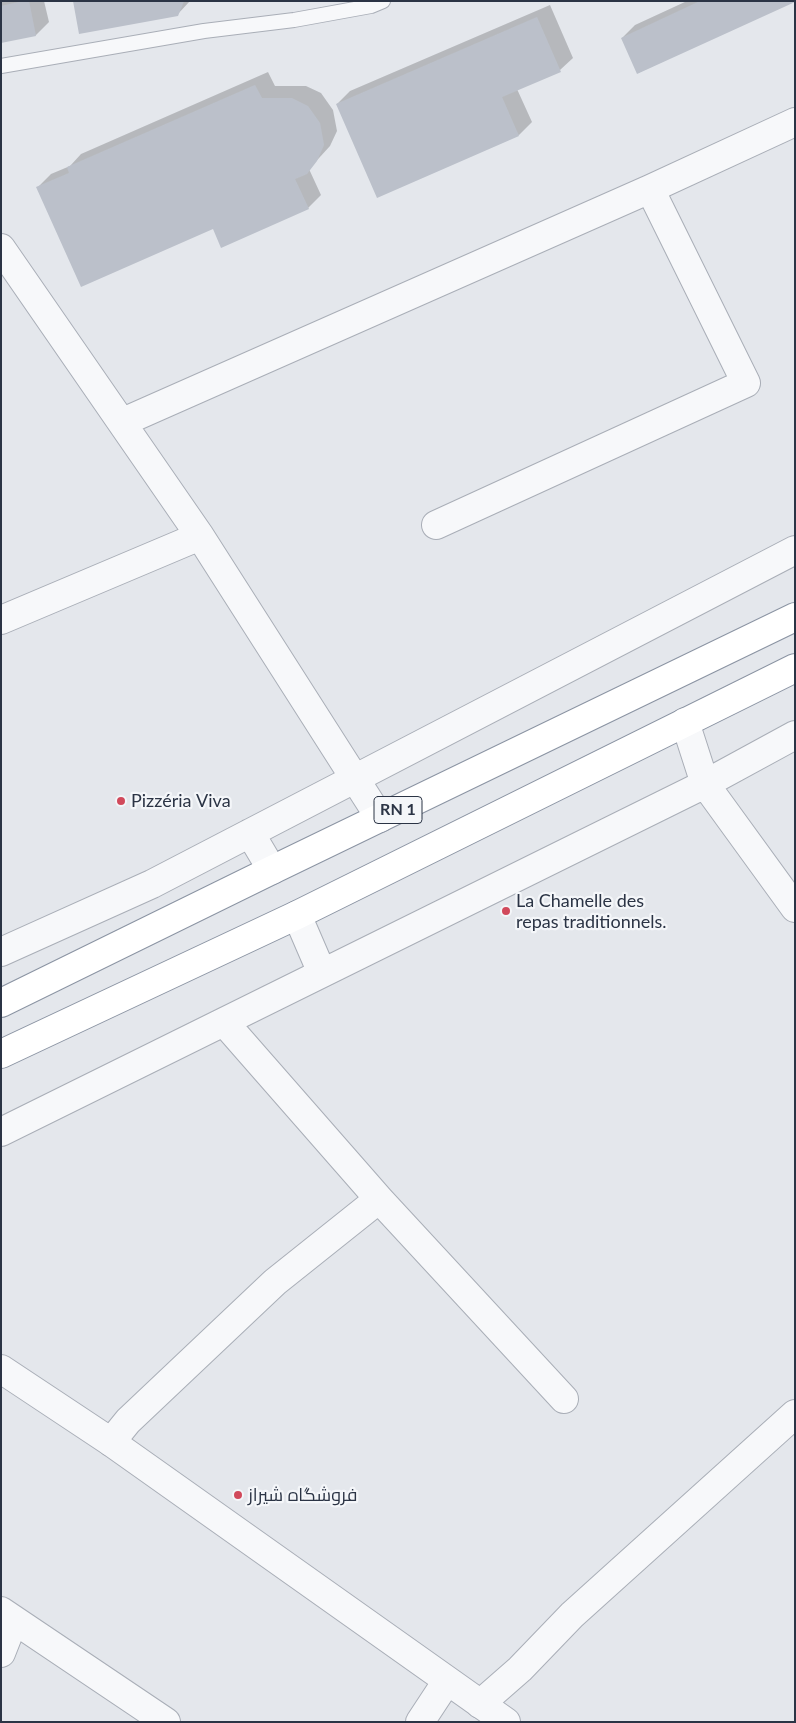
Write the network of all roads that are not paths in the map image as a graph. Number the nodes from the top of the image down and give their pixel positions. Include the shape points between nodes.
1 (383, 1) edge
2 (1, 66) edge
3 (795, 122) edge
4 (650, 189) junction
5 (1, 248) edge
6 (123, 422) junction
7 (436, 525) dead end
8 (200, 536) junction
9 (795, 550) edge
10 (795, 617) edge
11 (1, 620) edge
12 (795, 668) edge
13 (685, 722) junction
14 (795, 735) edge
15 (355, 778) junction
16 (705, 784) junction
17 (380, 818) junction
18 (250, 833) junction
19 (272, 870) junction
20 (795, 908) edge
21 (297, 915) junction
22 (1, 952) edge
23 (322, 973) junction
24 (1, 1003) edge
25 (224, 1022) junction
26 (1, 1054) edge
27 (1, 1132) edge
28 (379, 1199) junction
29 (1, 1369) edge
30 (564, 1399) dead end
31 (795, 1414) edge
32 (111, 1442) junction
33 (8, 1616) edge
34 (1, 1653) edge
35 (447, 1681) junction
36 (480, 1704) junction
37 (166, 1722) edge
38 (420, 1722) edge
39 (506, 1722) edge

1 - 2 lane via 294,20 204,31
3 - 4 street
4 - 6 street
4 - 7 street via 746,383
5 - 6 street
6 - 8 street
8 - 11 street
8 - 15 street
9 - 15 street
10 - 17 highway, RN 1
12 - 13 highway, RN 1
13 - 16 street
13 - 21 highway, RN 1
14 - 16 street
15 - 17 street
15 - 18 street
16 - 20 street
16 - 23 street
17 - 19 highway, RN 1
18 - 19 street
18 - 22 street via 152,884
19 - 24 highway, RN 1
21 - 23 street
21 - 26 highway, RN 1
23 - 25 street
25 - 27 street
25 - 28 street
28 - 30 street
28 - 32 street via 275,1282 128,1421
29 - 32 street
31 - 36 street via 572,1615 520,1669
32 - 35 street
33 - 34 street
33 - 37 street
35 - 36 street
35 - 38 street
36 - 39 street

